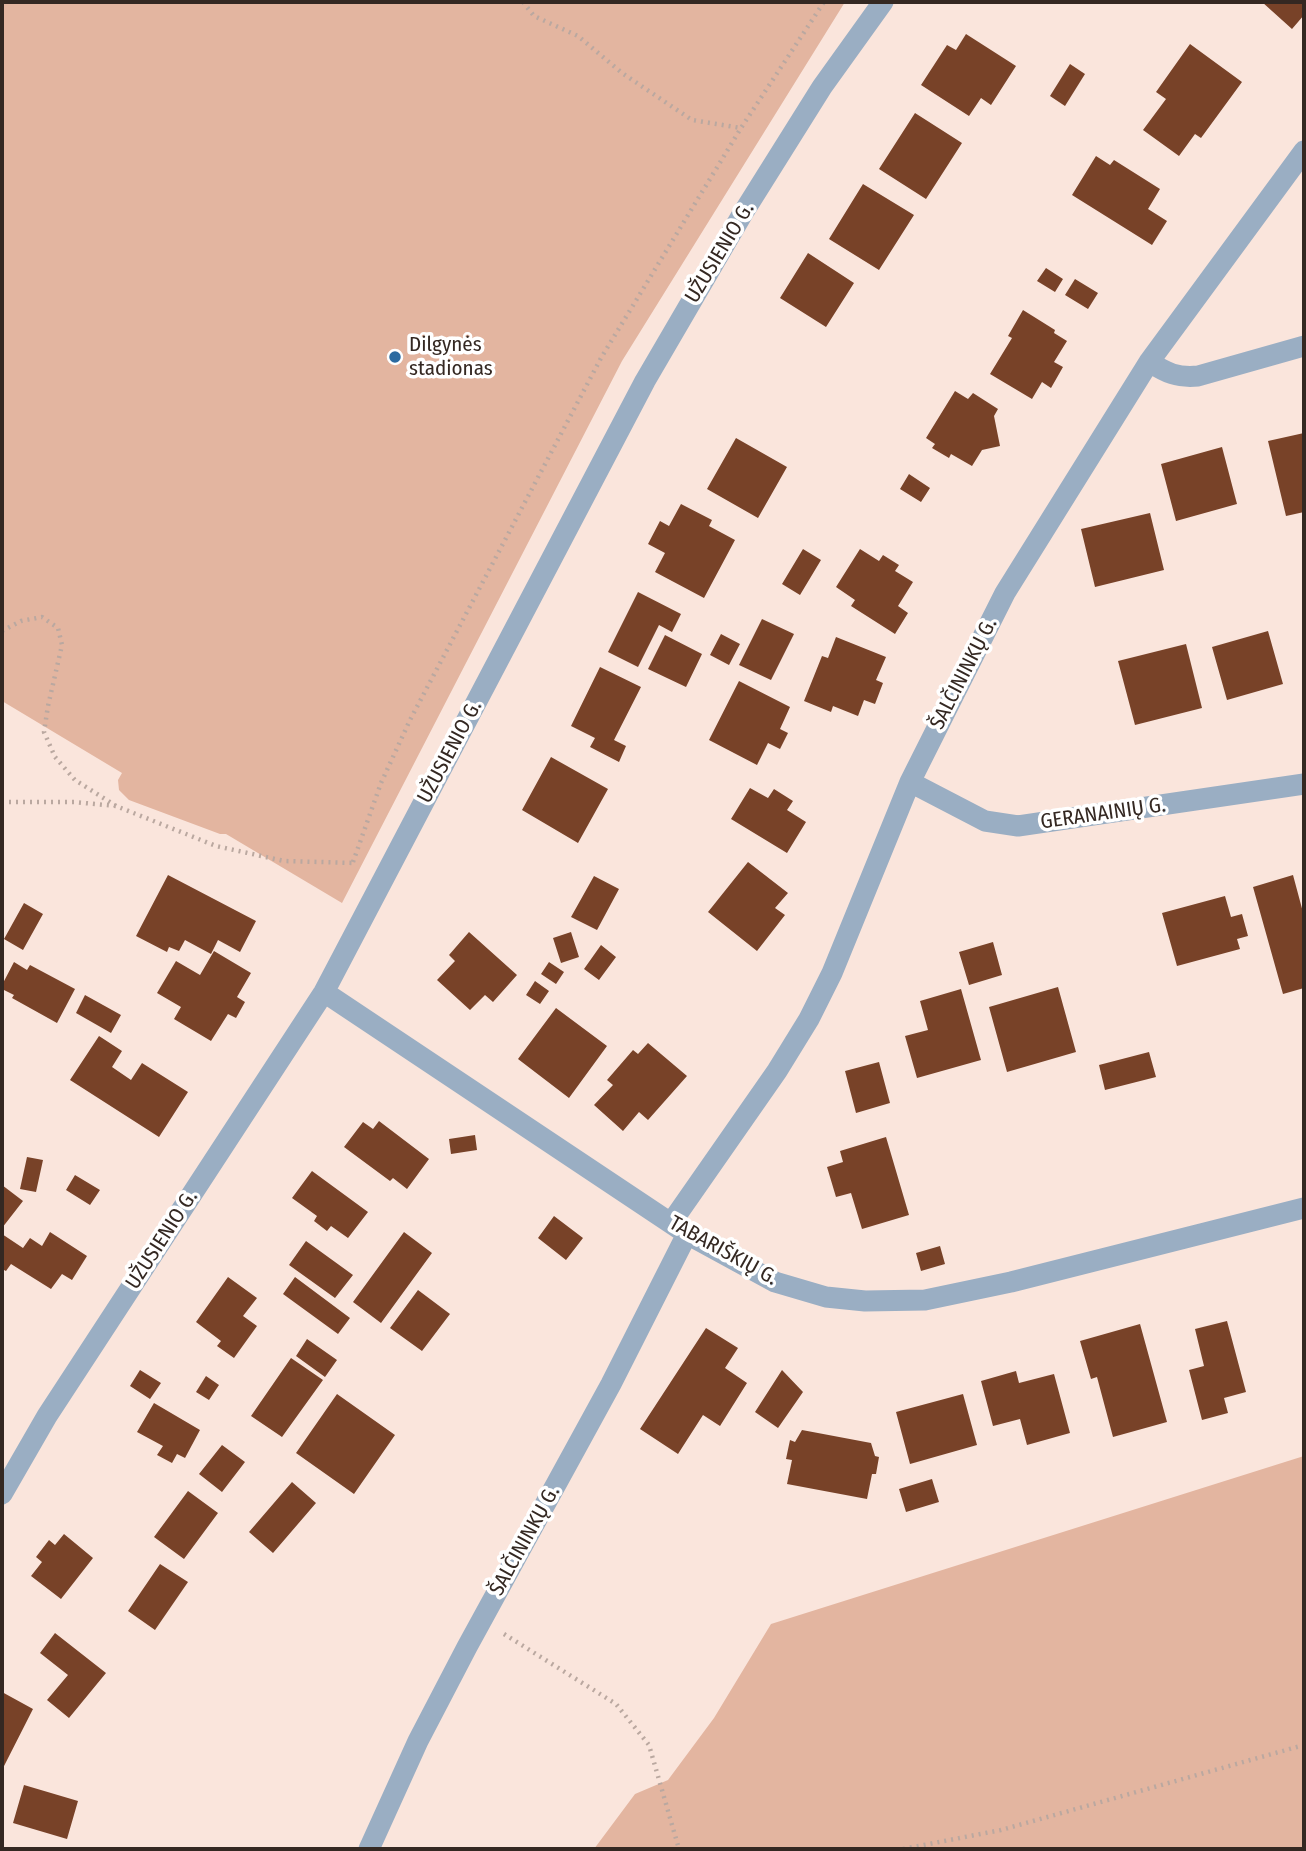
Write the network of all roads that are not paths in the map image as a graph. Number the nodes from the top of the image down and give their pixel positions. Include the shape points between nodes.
1 (883, 2) edge
2 (1304, 151) edge
3 (1304, 346) edge
4 (1149, 362) junction
5 (910, 782) junction
6 (1304, 784) edge
7 (324, 992) junction
8 (1304, 1209) edge
9 (679, 1229) junction
10 (2, 1494) edge
11 (369, 1849) edge

1 - 7 street, UŽUSIENIO G. via 743,213 645,381
2 - 4 street, ŠALČININKŲ G.
3 - 4 street via 1198,376 1168,373
4 - 5 street, ŠALČININKŲ G. via 1004,593
5 - 6 street, GERANAINIŲ G. via 985,821 1018,826
5 - 9 street, ŠALČININKŲ G. via 809,1019
7 - 9 street, TABARIŠKIŲ G.
7 - 10 street, UŽUSIENIO G. via 47,1416
8 - 9 street, TABARIŠKIŲ G. via 925,1300 826,1297 775,1282
9 - 11 street, ŠALČININKŲ G. via 611,1384 418,1741

